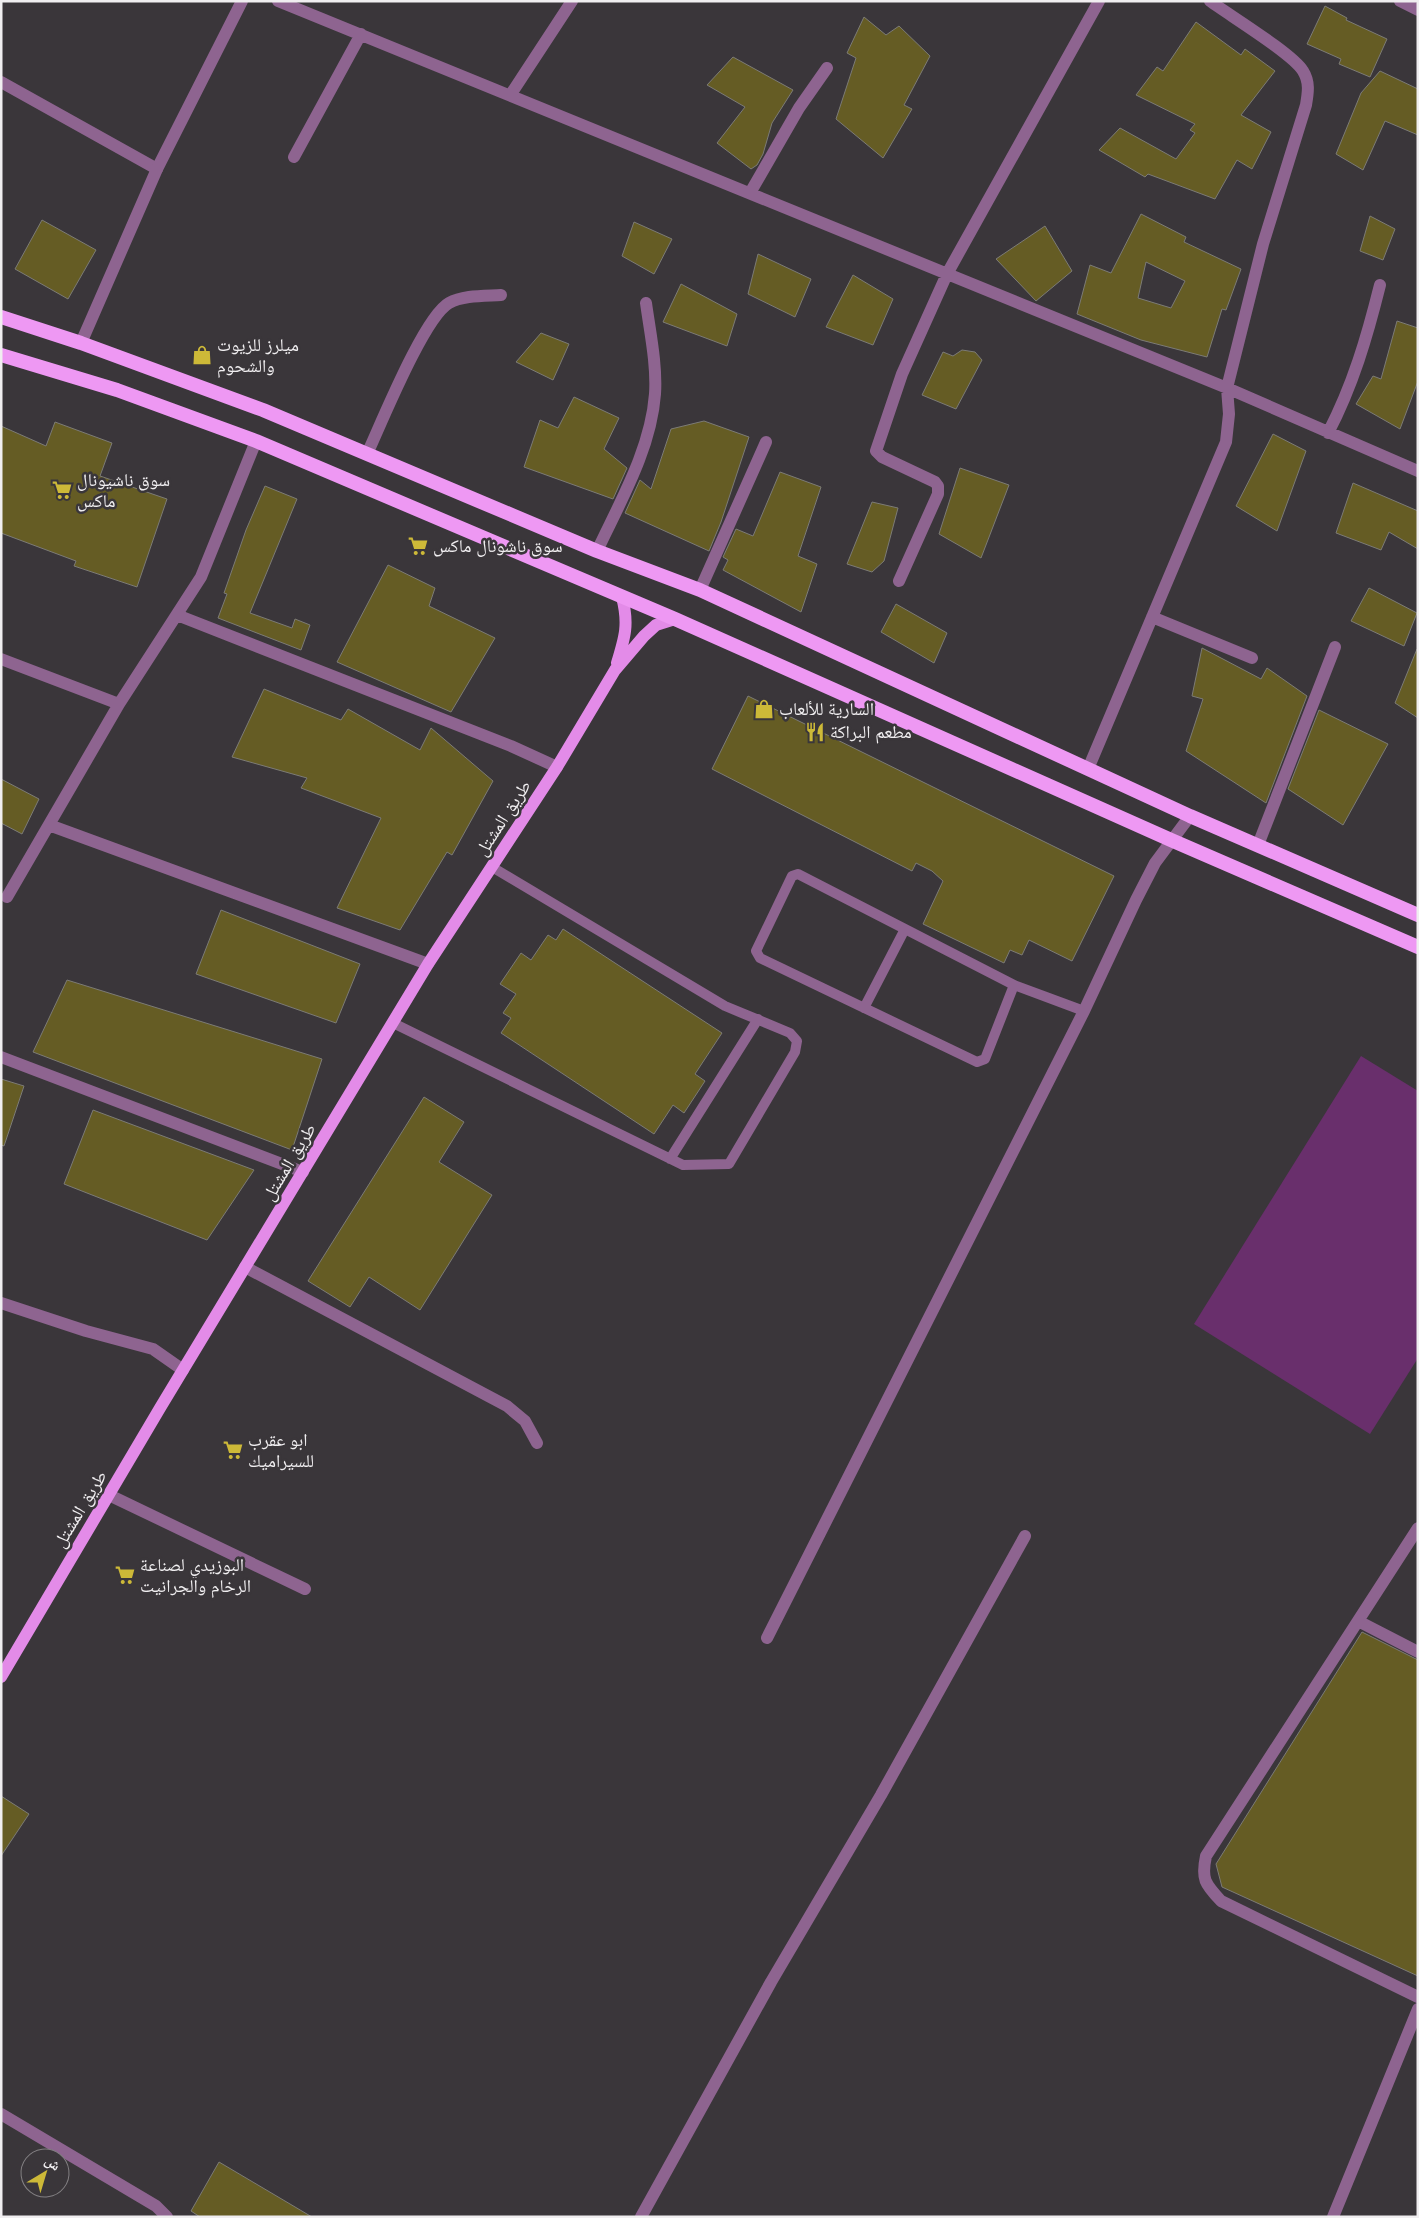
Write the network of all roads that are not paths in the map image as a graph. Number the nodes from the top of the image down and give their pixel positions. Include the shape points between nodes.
1 (242, 1) edge
2 (278, 1) edge
3 (572, 1) edge
4 (1098, 1) edge
5 (1210, 1) edge
6 (1400, 1) edge
7 (1418, 10) edge
8 (361, 34) junction
9 (827, 68) dead end
10 (1, 82) edge
11 (511, 94) junction
12 (294, 157) dead end
13 (157, 169) junction
14 (750, 193) junction
15 (946, 274) junction
16 (1380, 285) dead end
17 (501, 295) dead end
18 (646, 303) dead end
19 (1, 317) edge
20 (81, 343) junction
21 (1, 355) edge
22 (1227, 388) junction
23 (1328, 433) junction
24 (256, 441) junction
25 (766, 442) dead end
26 (368, 454) junction
27 (1418, 471) edge
28 (597, 551) junction
29 (899, 581) dead end
30 (700, 590) junction
31 (622, 597) junction
32 (177, 615) junction
33 (1152, 617) junction
34 (675, 619) junction
35 (1335, 647) dead end
36 (1252, 658) dead end
37 (1, 659) edge
38 (615, 670) junction
39 (119, 704) junction
40 (557, 767) junction
41 (1088, 769) junction
42 (1190, 816) junction
43 (49, 825) junction
44 (1171, 840) junction
45 (1258, 846) junction
46 (492, 867) junction
47 (7, 897) dead end
48 (1418, 915) edge
49 (905, 929) junction
50 (1418, 947) edge
51 (428, 964) junction
52 (1014, 985) junction
53 (864, 1008) junction
54 (1084, 1011) junction
55 (758, 1019) junction
56 (393, 1023) junction
57 (1, 1057) edge
58 (670, 1159) junction
59 (303, 1172) junction
60 (245, 1267) junction
61 (1, 1303) edge
62 (183, 1370) junction
63 (537, 1443) dead end
64 (109, 1495) junction
65 (1418, 1528) edge
66 (1025, 1536) dead end
67 (305, 1589) dead end
68 (1358, 1620) junction
69 (767, 1638) dead end
70 (1418, 1652) edge
71 (1, 1677) edge
72 (1418, 1997) edge
73 (1418, 2009) edge
74 (1, 2114) edge
75 (167, 2217) edge
76 (641, 2217) edge
77 (1333, 2217) edge

1 - 13 street
2 - 8 street
3 - 11 street
4 - 15 street
5 - 22 street via 1298,64 1309,90 1263,244
6 - 7 street
8 - 11 street
8 - 12 street
9 - 14 street via 799,108
10 - 13 street
11 - 14 street
13 - 20 street
14 - 15 street
15 - 22 street
15 - 29 street via 902,374 876,446 882,457 938,486 938,494
16 - 23 street via 1346,399
17 - 26 street via 473,296 448,303 429,326 405,369
18 - 28 street via 655,394 649,429
19 - 20 highway
20 - 26 highway via 263,410
21 - 24 highway via 117,390
22 - 23 street
22 - 33 street via 1226,442
23 - 27 street
24 - 31 highway
24 - 32 street via 201,577
25 - 30 street
26 - 28 highway
28 - 30 highway
30 - 41 highway
31 - 34 highway
31 - 38 main road, طريق المشتل via 627,632
32 - 39 street
32 - 40 street
33 - 36 street
33 - 41 street
34 - 38 main road, طريق المشتل via 656,625
34 - 44 highway
35 - 45 street
37 - 39 street
38 - 40 main road, طريق المشتل
39 - 43 street
40 - 46 main road, طريق المشتل
41 - 42 highway
42 - 44 street
42 - 45 highway
43 - 47 street
43 - 51 street
44 - 50 highway
44 - 54 street via 1136,900
45 - 48 highway
46 - 51 main road, طريق المشتل
46 - 55 lane via 725,1006
49 - 52 lane
49 - 53 lane
49 - 53 lane via 798,874 792,876 757,954
51 - 56 main road, طريق المشتل
52 - 53 lane via 981,1062
52 - 54 lane
54 - 69 street
55 - 58 lane
55 - 58 lane via 790,1032 796,1041 795,1052 730,1164 682,1165
56 - 58 lane
56 - 59 main road, طريق المشتل
57 - 59 street
59 - 60 main road, طريق المشتل
60 - 62 main road, طريق المشتل
60 - 63 street via 507,1406 526,1421
61 - 62 street via 153,1349
62 - 64 main road, طريق المشتل
64 - 67 street
64 - 71 main road, طريق المشتل
65 - 68 street
66 - 76 street
68 - 70 street
68 - 72 street via 1206,1856 1202,1871 1207,1886 1221,1901
73 - 77 street
74 - 75 street via 156,2206

